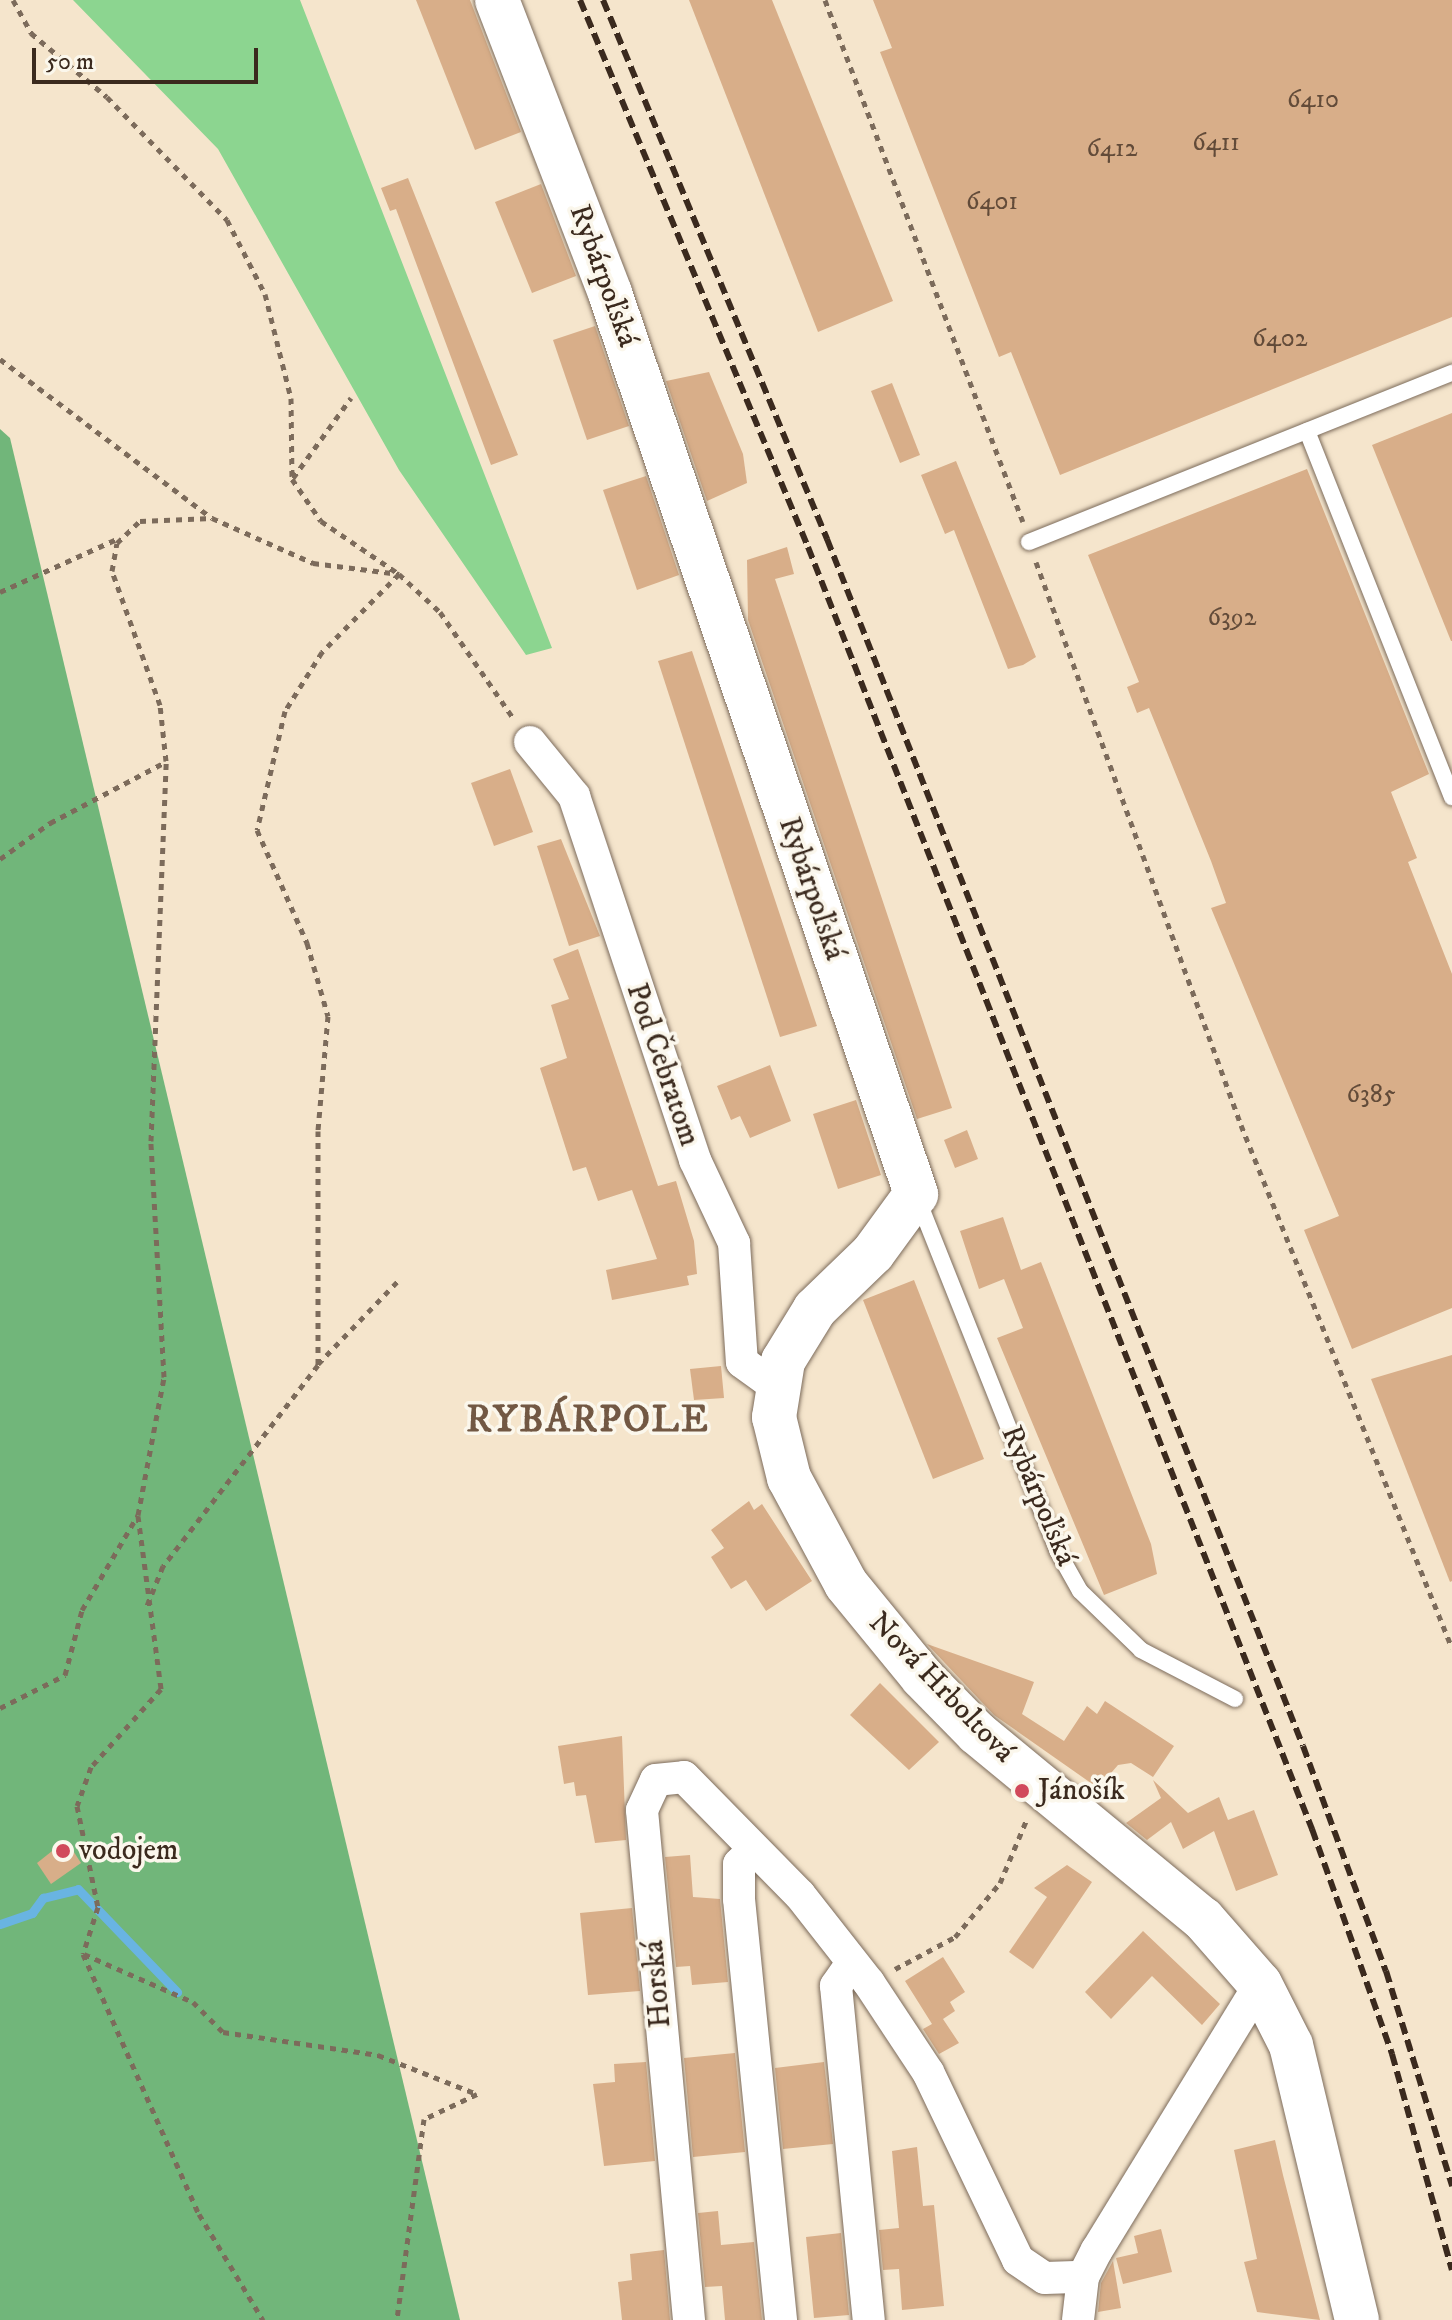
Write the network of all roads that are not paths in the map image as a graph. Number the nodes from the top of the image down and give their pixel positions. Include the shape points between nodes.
1 (497, 0) edge
2 (1452, 373) edge
3 (1307, 431) junction
4 (1029, 542) road end
5 (530, 742) road end
6 (1452, 797) edge
7 (916, 1194) junction
8 (774, 1385) junction
9 (1235, 1699) dead end
10 (752, 1851) junction
11 (861, 1973) junction
12 (1260, 1984) junction
13 (1083, 2277) junction
14 (689, 2320) edge
15 (781, 2320) edge
16 (869, 2320) edge
17 (1078, 2320) edge
18 (1357, 2320) edge

1 - 7 street, Rybárpoľská via 610,293
2 - 3 lane
3 - 4 lane
3 - 6 lane
5 - 8 street, Pod Čebratom via 574,796 695,1160 734,1243 742,1362
7 - 8 street via 873,1253 815,1309
7 - 9 lane, Rybárpoľská via 1057,1550 1080,1591 1141,1650
8 - 12 street, Nová Hrboltová via 789,1478 846,1584 922,1677 1041,1787 1203,1919
10 - 11 street, Horská via 800,1895
10 - 14 street, Horská via 684,1777 656,1780 642,1810
10 - 15 street via 739,1864 739,1899
11 - 13 street, Horská via 928,2072 1018,2260 1045,2278
11 - 16 street via 836,1986
12 - 13 street
12 - 18 street, Nová Hrboltová via 1291,2045
13 - 17 street

